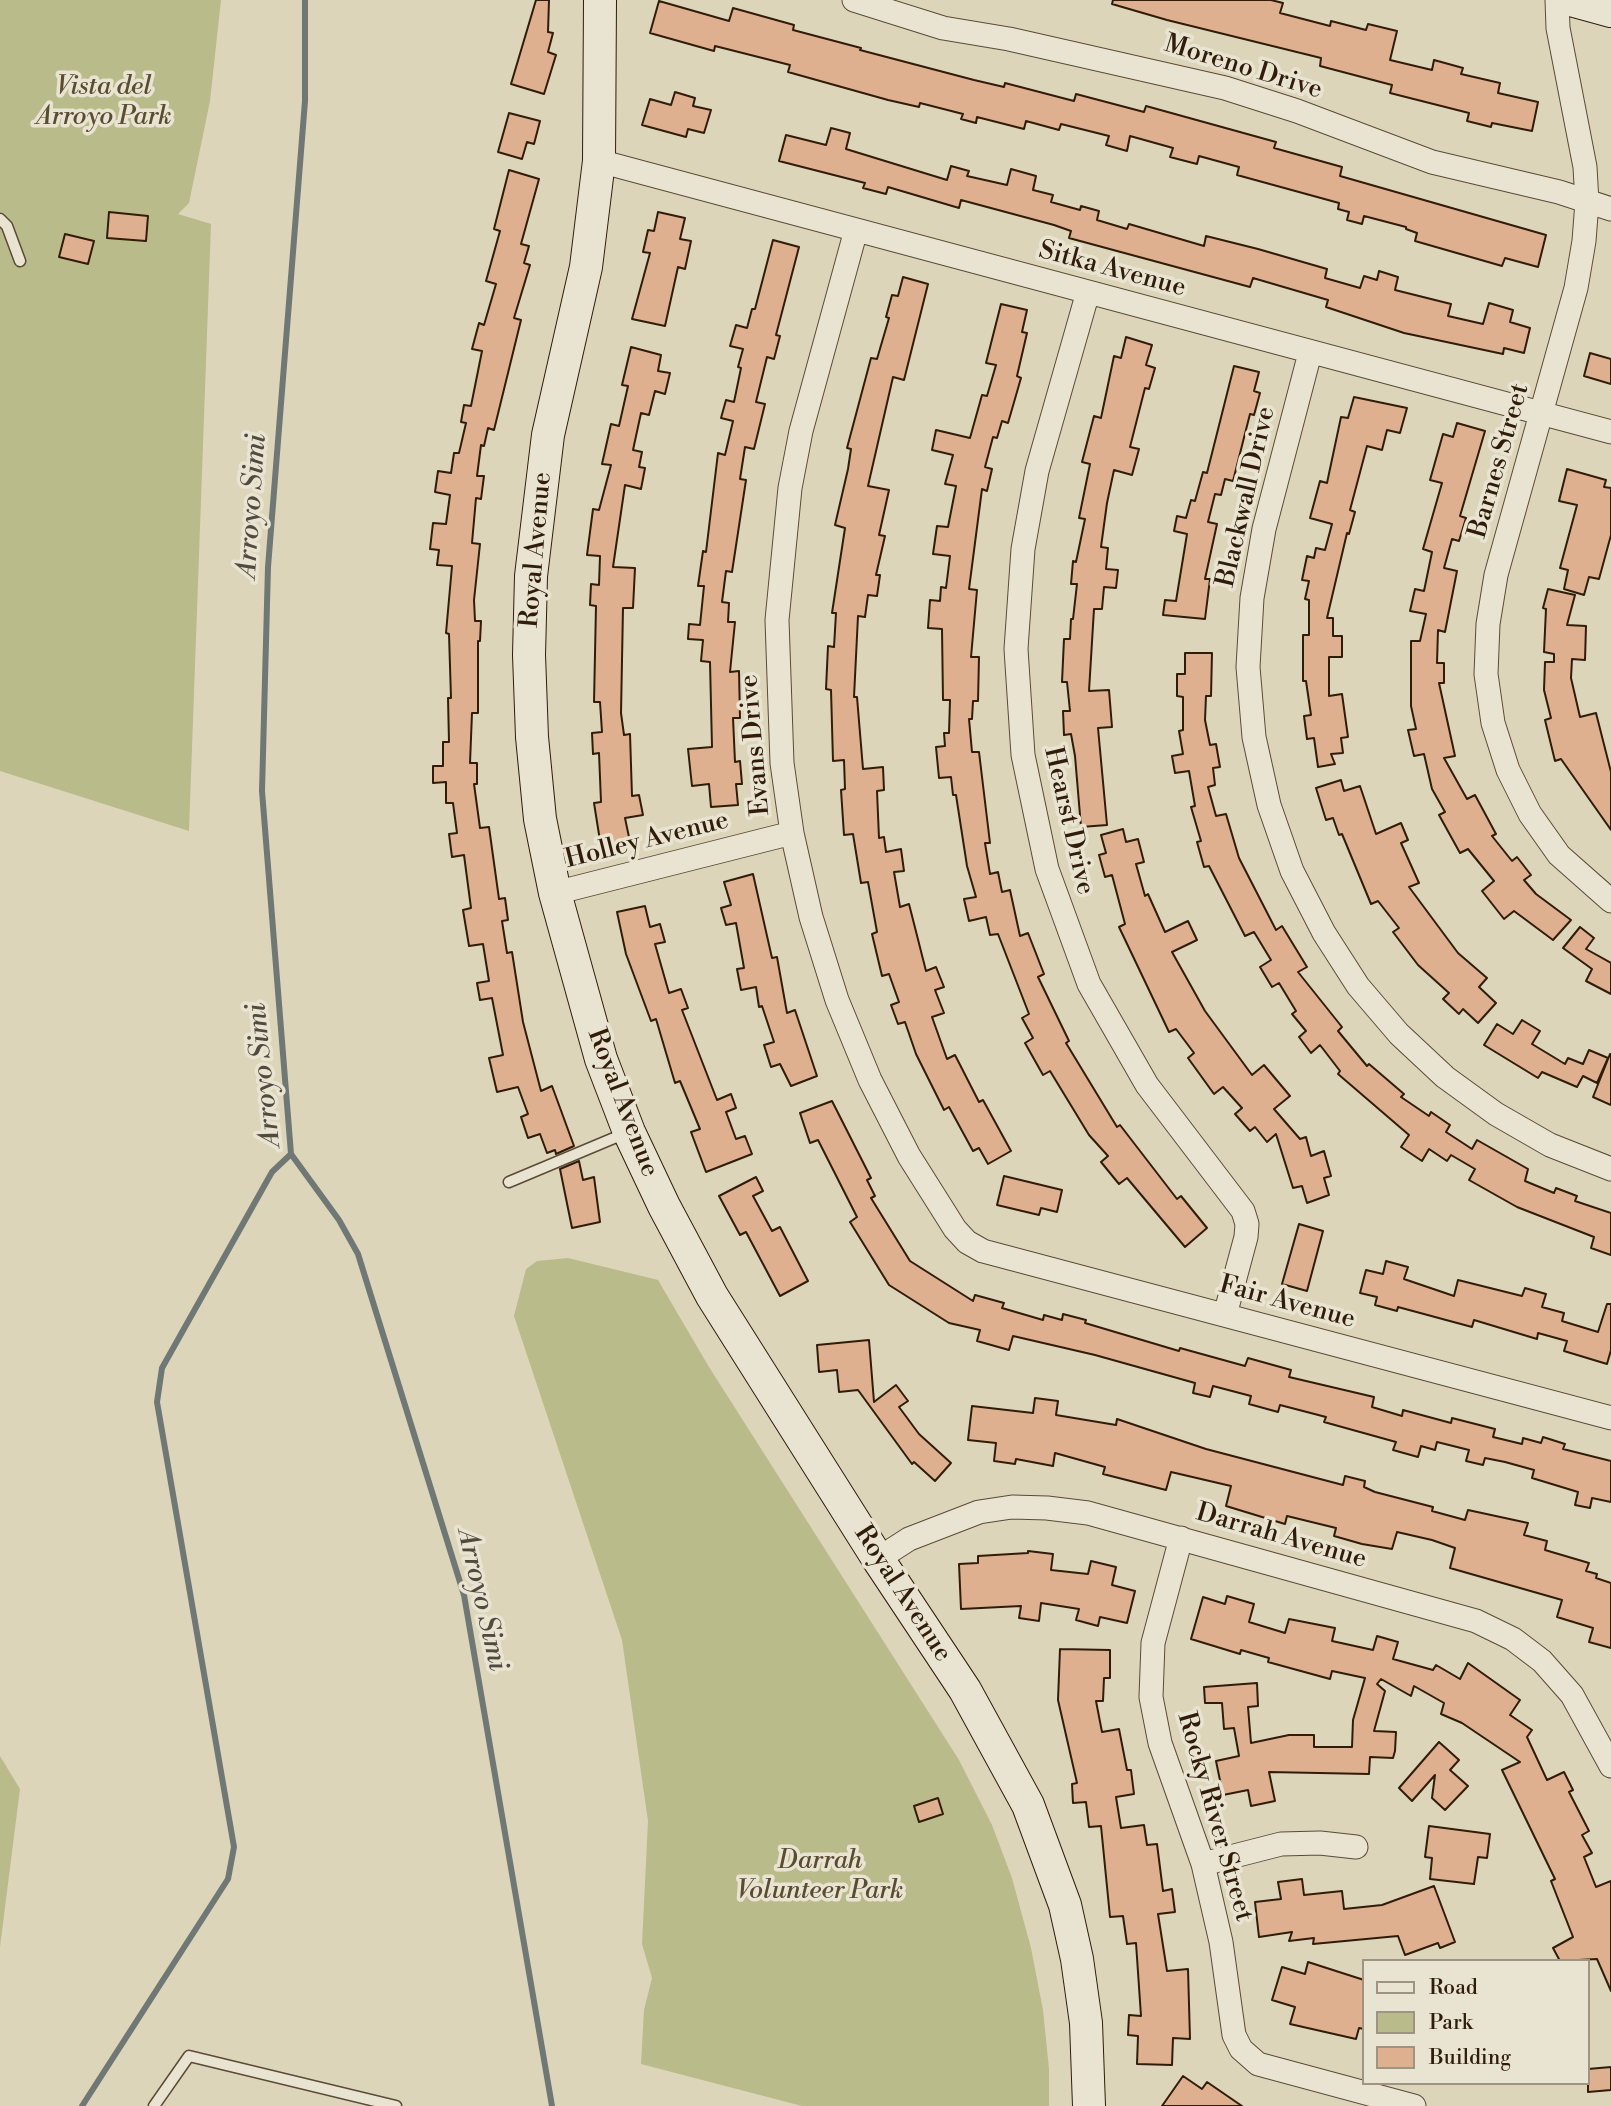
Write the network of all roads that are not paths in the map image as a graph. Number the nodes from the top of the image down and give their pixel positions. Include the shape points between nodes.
1 (600, 0) edge
2 (854, 0) edge
3 (1557, 0) edge
4 (1571, 0) edge
5 (1611, 11) edge
6 (599, 161) junction
7 (1587, 202) junction
8 (1611, 209) edge
9 (0, 219) edge
10 (856, 230) junction
11 (20, 261) dead end
12 (1088, 292) junction
13 (1310, 353) junction
14 (1543, 414) junction
15 (1611, 432) edge
16 (792, 833) junction
17 (555, 893) junction
18 (1611, 901) edge
19 (629, 1132) junction
20 (1611, 1169) edge
21 (509, 1182) dead end
22 (955, 1229) joint
23 (1225, 1315) junction
24 (1611, 1418) edge
25 (1181, 1538) junction
26 (878, 1559) junction
27 (1609, 1755) edge
28 (1356, 1847) dead end
29 (1203, 1864) junction
30 (154, 2106) edge
31 (396, 2106) edge
32 (1089, 2106) edge
33 (1414, 2106) edge

1 - 6 main road, Royal Avenue
2 - 7 street, Moreno Drive via 943,29 1009,39 1225,88 1432,163
3 - 7 street, Barnes Street
4 - 5 main road
6 - 10 street, Sitka Avenue
6 - 17 main road, Royal Avenue via 586,267 548,435 531,576 532,737 540,819
7 - 8 street, Moreno Drive
7 - 14 street, Barnes Street via 1576,288
9 - 11 lane
10 - 12 street, Sitka Avenue
10 - 16 street, Evans Drive via 801,431 782,551 777,689
12 - 13 street, Sitka Avenue
12 - 23 street, Hearst Drive via 1037,471 1023,549 1016,649 1023,755 1047,869 1089,984 1147,1085 1243,1211 1246,1237
13 - 14 street, Sitka Avenue
13 - 20 street, Blackwall Drive via 1264,529 1252,598 1248,667 1254,737 1269,805 1292,871 1358,986 1426,1060 1496,1114 1550,1145
14 - 15 street, Sitka Avenue
14 - 18 street, Barnes Street via 1496,575 1486,674 1493,723 1508,770 1530,814 1559,855
16 - 17 street, Holley Avenue
16 - 22 street, Evans Drive via 811,917 851,1034 909,1156
17 - 19 main road, Royal Avenue via 601,1059
19 - 21 lane
19 - 26 main road, Royal Avenue via 712,1296
22 - 23 street, Fair Avenue via 983,1251
23 - 24 street, Fair Avenue
25 - 26 street, Darrah Avenue via 1088,1513 1012,1507 960,1519 909,1539
25 - 27 street, Darrah Avenue via 1476,1621 1500,1633 1542,1661 1572,1695
25 - 29 street, Rocky River Street via 1153,1643 1151,1697 1160,1743
26 - 32 main road, Royal Avenue via 965,1690 1028,1805 1045,1847 1077,1959 1086,2023
28 - 29 street via 1280,1844
29 - 33 street, Rocky River Street via 1221,1942 1234,2035 1241,2049 1258,2064
30 - 31 lane via 189,2056

